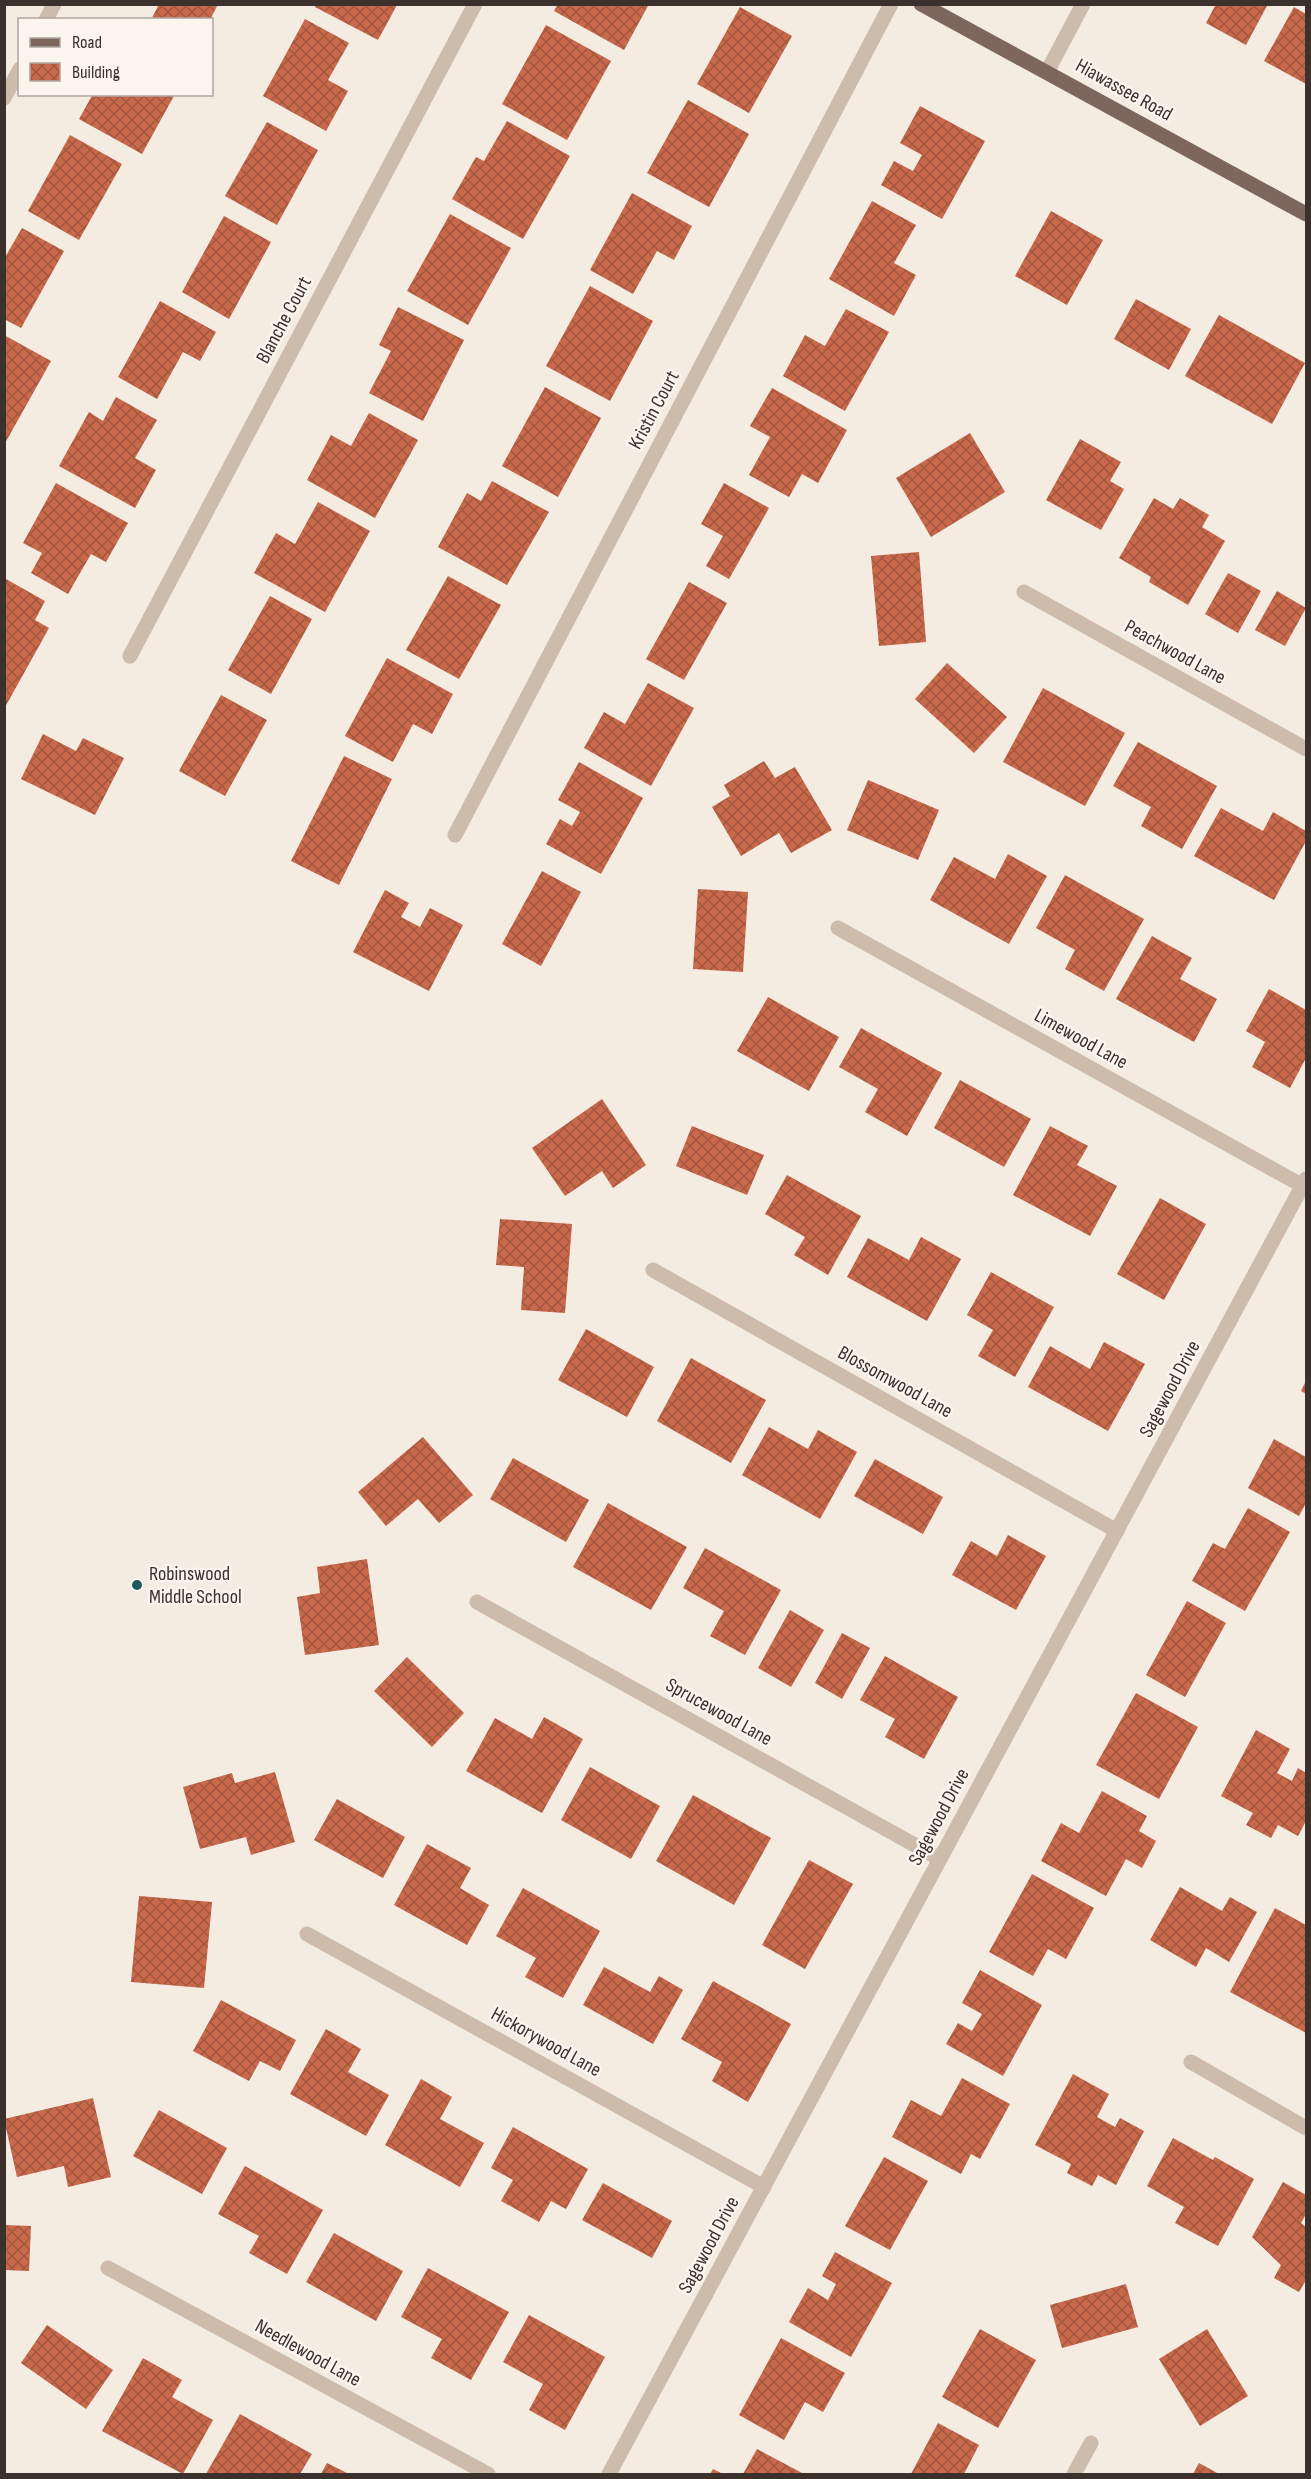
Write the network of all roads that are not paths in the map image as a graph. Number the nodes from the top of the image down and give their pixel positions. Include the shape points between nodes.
1 (54, 4) edge
2 (475, 4) edge
3 (891, 4) edge
4 (921, 4) edge
5 (1083, 4) edge
6 (47, 18) edge
7 (1047, 72) junction
8 (18, 73) edge
9 (4, 98) edge
10 (1306, 214) edge
11 (1024, 592) dead end
12 (130, 656) dead end
13 (1306, 749) edge
14 (455, 836) dead end
15 (838, 928) dead end
16 (1305, 1182) edge
17 (653, 1270) dead end
18 (1117, 1531) junction
19 (477, 1602) dead end
20 (940, 1859) junction
21 (307, 1934) dead end
22 (1191, 2062) dead end
23 (1306, 2128) edge
24 (764, 2187) junction
25 (108, 2268) dead end
26 (1091, 2443) dead end
27 (488, 2475) edge
28 (609, 2475) edge
29 (1074, 2475) edge

1 - 6 street
2 - 12 street, Blanche Court
3 - 14 street, Kristin Court
4 - 7 main road, Hiawassee Road
5 - 7 street
7 - 10 main road, Hiawassee Road
8 - 9 street
11 - 13 street, Peachwood Lane
15 - 16 street, Limewood Lane
16 - 18 street, Sagewood Drive
17 - 18 street, Blossomwood Lane
18 - 20 street, Sagewood Drive
19 - 20 street, Sprucewood Lane
20 - 24 street, Sagewood Drive
21 - 24 street, Hickorywood Lane
22 - 23 street
24 - 28 street, Sagewood Drive
25 - 27 street, Needlewood Lane
26 - 29 street

